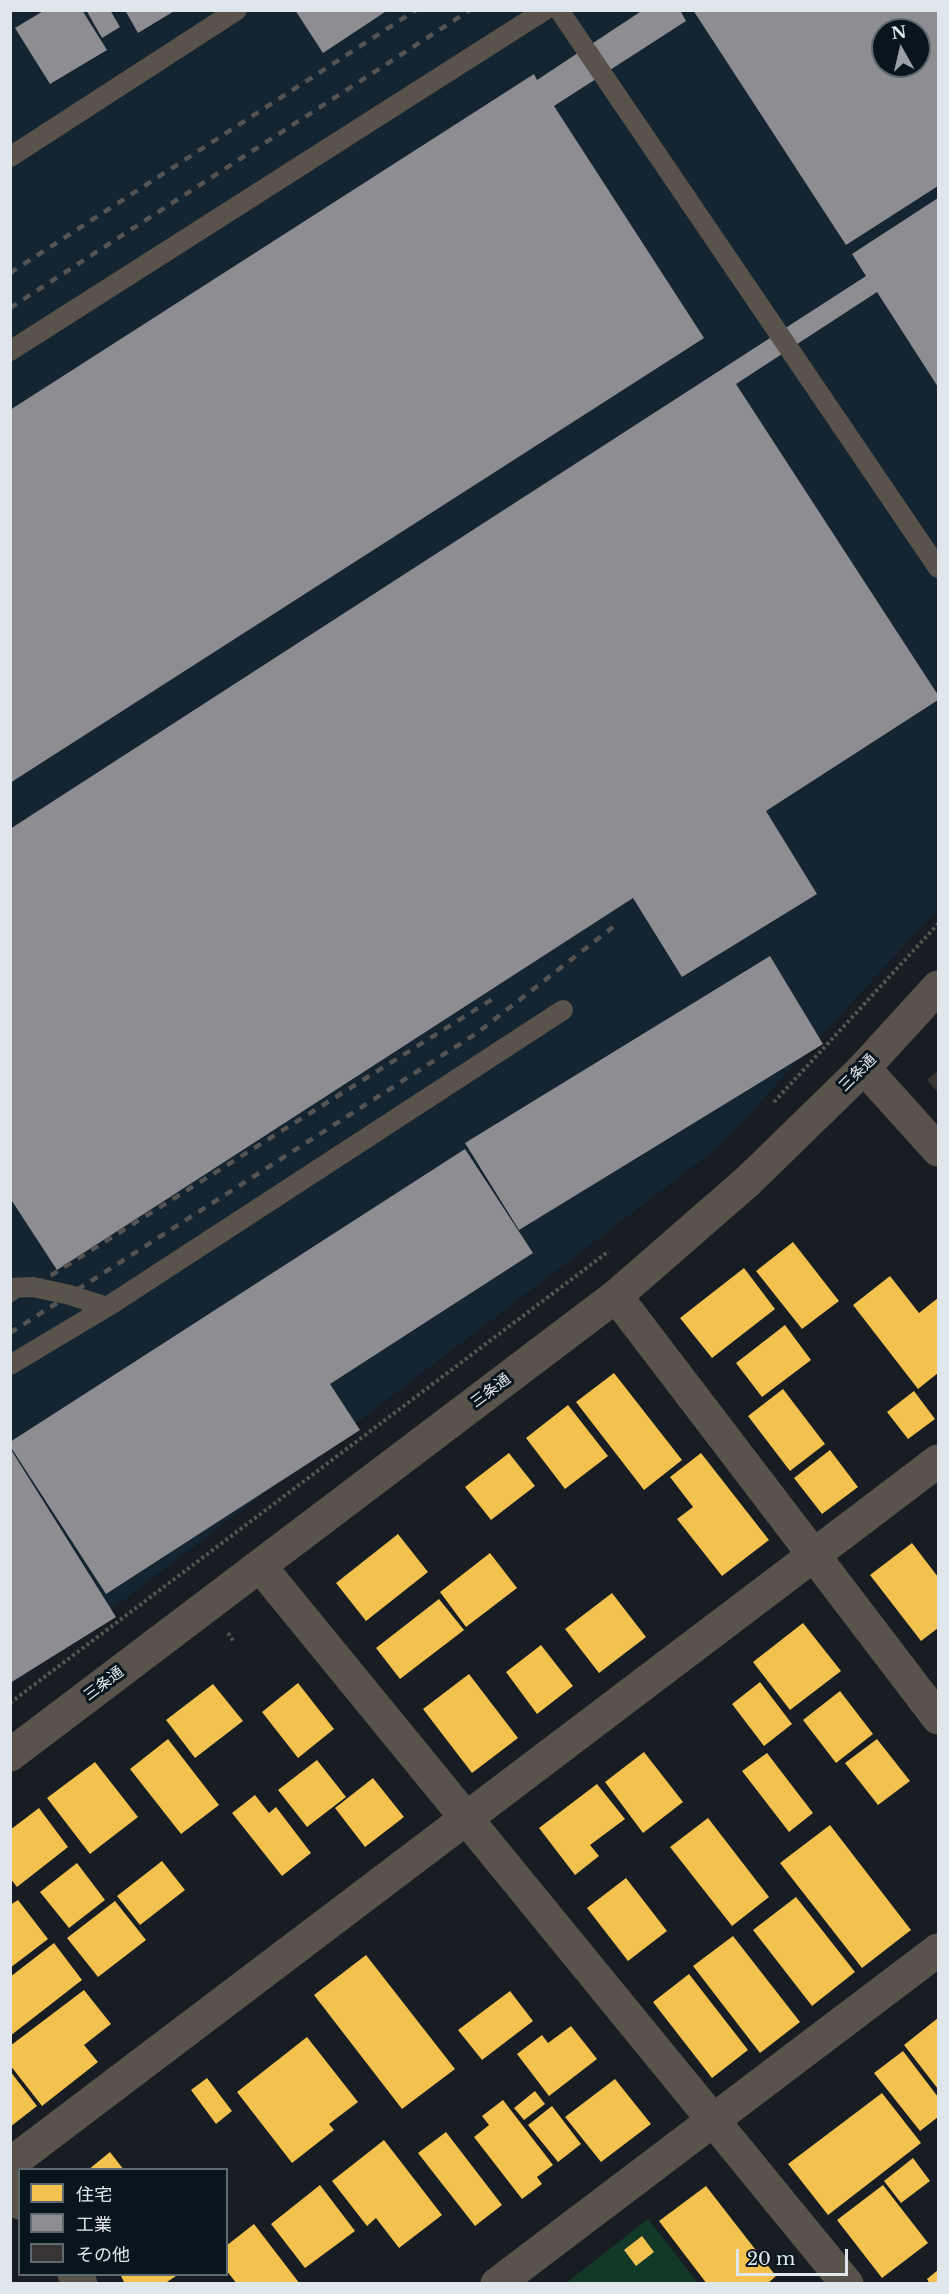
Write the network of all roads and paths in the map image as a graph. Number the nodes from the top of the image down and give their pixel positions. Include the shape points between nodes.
1 (237, 10) edge
2 (545, 10) edge
3 (559, 10) edge
4 (10, 157) edge
5 (10, 351) edge
6 (939, 568) edge
7 (939, 924) edge
8 (939, 987) edge
9 (563, 1010) dead end
10 (864, 1068) junction
11 (772, 1104) dead end
12 (939, 1150) edge
13 (613, 1248) dead end
14 (10, 1288) edge
15 (616, 1296) junction
16 (107, 1307) junction
17 (10, 1365) edge
18 (939, 1461) edge
19 (814, 1555) junction
20 (260, 1566) junction
21 (10, 1703) edge
22 (939, 1718) edge
23 (10, 1755) edge
24 (466, 1818) junction
25 (939, 1950) edge
26 (713, 2120) junction
27 (10, 2164) edge
28 (497, 2283) edge
29 (847, 2283) edge

1 - 4 lane
2 - 5 lane
3 - 6 lane
7 - 11 path
8 - 10 street, 三条通
9 - 16 lane
10 - 12 street
10 - 15 street, 三条通 via 748,1181
13 - 21 path
14 - 16 lane via 33,1287
15 - 19 street
15 - 20 street, 三条通
16 - 17 lane
18 - 19 street
19 - 22 street
19 - 24 street
20 - 23 street, 三条通
20 - 24 street
24 - 26 street
24 - 27 street
25 - 26 street
26 - 28 street
26 - 29 street

